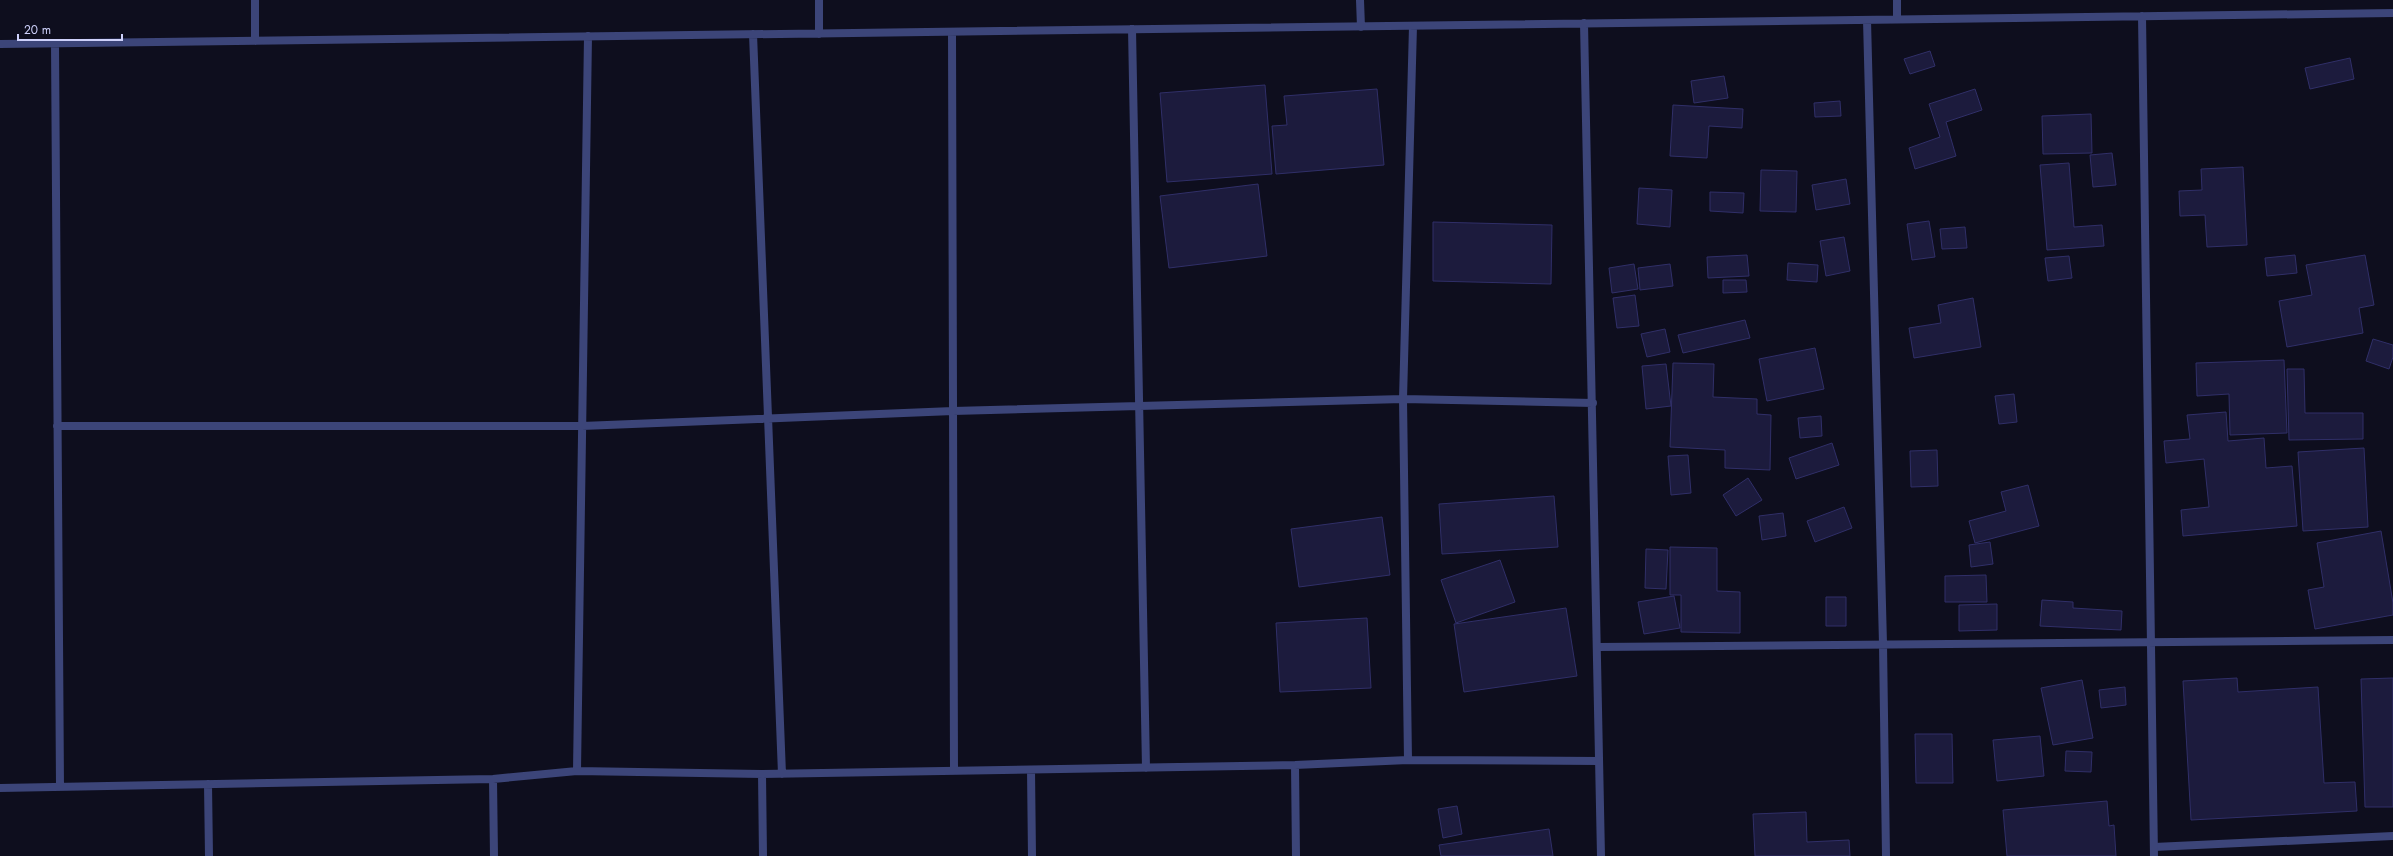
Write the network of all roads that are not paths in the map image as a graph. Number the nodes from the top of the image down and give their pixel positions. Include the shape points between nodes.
1 (255, 0) edge
2 (819, 0) edge
3 (1360, 0) edge
4 (1896, 0) edge
5 (2393, 13) edge
6 (2142, 16) junction
7 (1897, 19) junction
8 (1867, 20) junction
9 (1584, 23) junction
10 (1413, 26) junction
11 (1361, 27) junction
12 (1132, 29) junction
13 (952, 32) junction
14 (753, 34) junction
15 (819, 34) junction
16 (588, 36) junction
17 (255, 41) junction
18 (0, 44) edge
19 (55, 44) junction
20 (1404, 399) junction
21 (1593, 403) junction
22 (1139, 406) junction
23 (953, 411) junction
24 (768, 419) junction
25 (57, 426) junction
26 (582, 426) junction
27 (2393, 640) edge
28 (2150, 642) junction
29 (1883, 644) junction
30 (1598, 647) junction
31 (1408, 760) junction
32 (1599, 761) junction
33 (1295, 765) junction
34 (1146, 768) junction
35 (1031, 770) junction
36 (577, 771) junction
37 (954, 771) junction
38 (762, 774) junction
39 (782, 774) junction
40 (493, 779) junction
41 (208, 784) junction
42 (60, 787) junction
43 (0, 788) edge
44 (2393, 836) edge
45 (2154, 847) junction
46 (209, 856) edge
47 (494, 856) edge
48 (763, 856) edge
49 (1032, 856) edge
50 (1296, 856) edge
51 (1601, 856) edge
52 (1886, 856) edge
53 (2154, 856) edge

1 - 17 street
2 - 15 street
3 - 11 street
4 - 7 street
5 - 6 street
6 - 7 street
6 - 28 street
7 - 8 street
8 - 9 street
8 - 29 street
9 - 10 street
9 - 21 street
10 - 11 street
10 - 20 street
11 - 12 street
12 - 13 street
12 - 22 street
13 - 15 street
13 - 23 street
14 - 15 street
14 - 16 street
14 - 24 street
16 - 17 street
16 - 26 street
17 - 19 street
18 - 19 street
19 - 25 street
20 - 21 street
20 - 22 street
20 - 31 street
21 - 30 street
22 - 23 street
22 - 34 street
23 - 24 street
23 - 37 street
24 - 26 street
24 - 39 street
25 - 26 street
25 - 42 street
26 - 36 street
27 - 28 street
28 - 29 street
28 - 45 street
29 - 30 street
29 - 52 street
30 - 32 street
31 - 32 street
31 - 33 street
32 - 51 street
33 - 34 street
33 - 50 street
34 - 35 street
35 - 37 street
35 - 49 street
36 - 38 street
36 - 40 street
37 - 39 street
38 - 39 street
38 - 48 street
40 - 41 street
40 - 47 street
41 - 42 street
41 - 46 street
42 - 43 street
44 - 45 street
45 - 53 street

